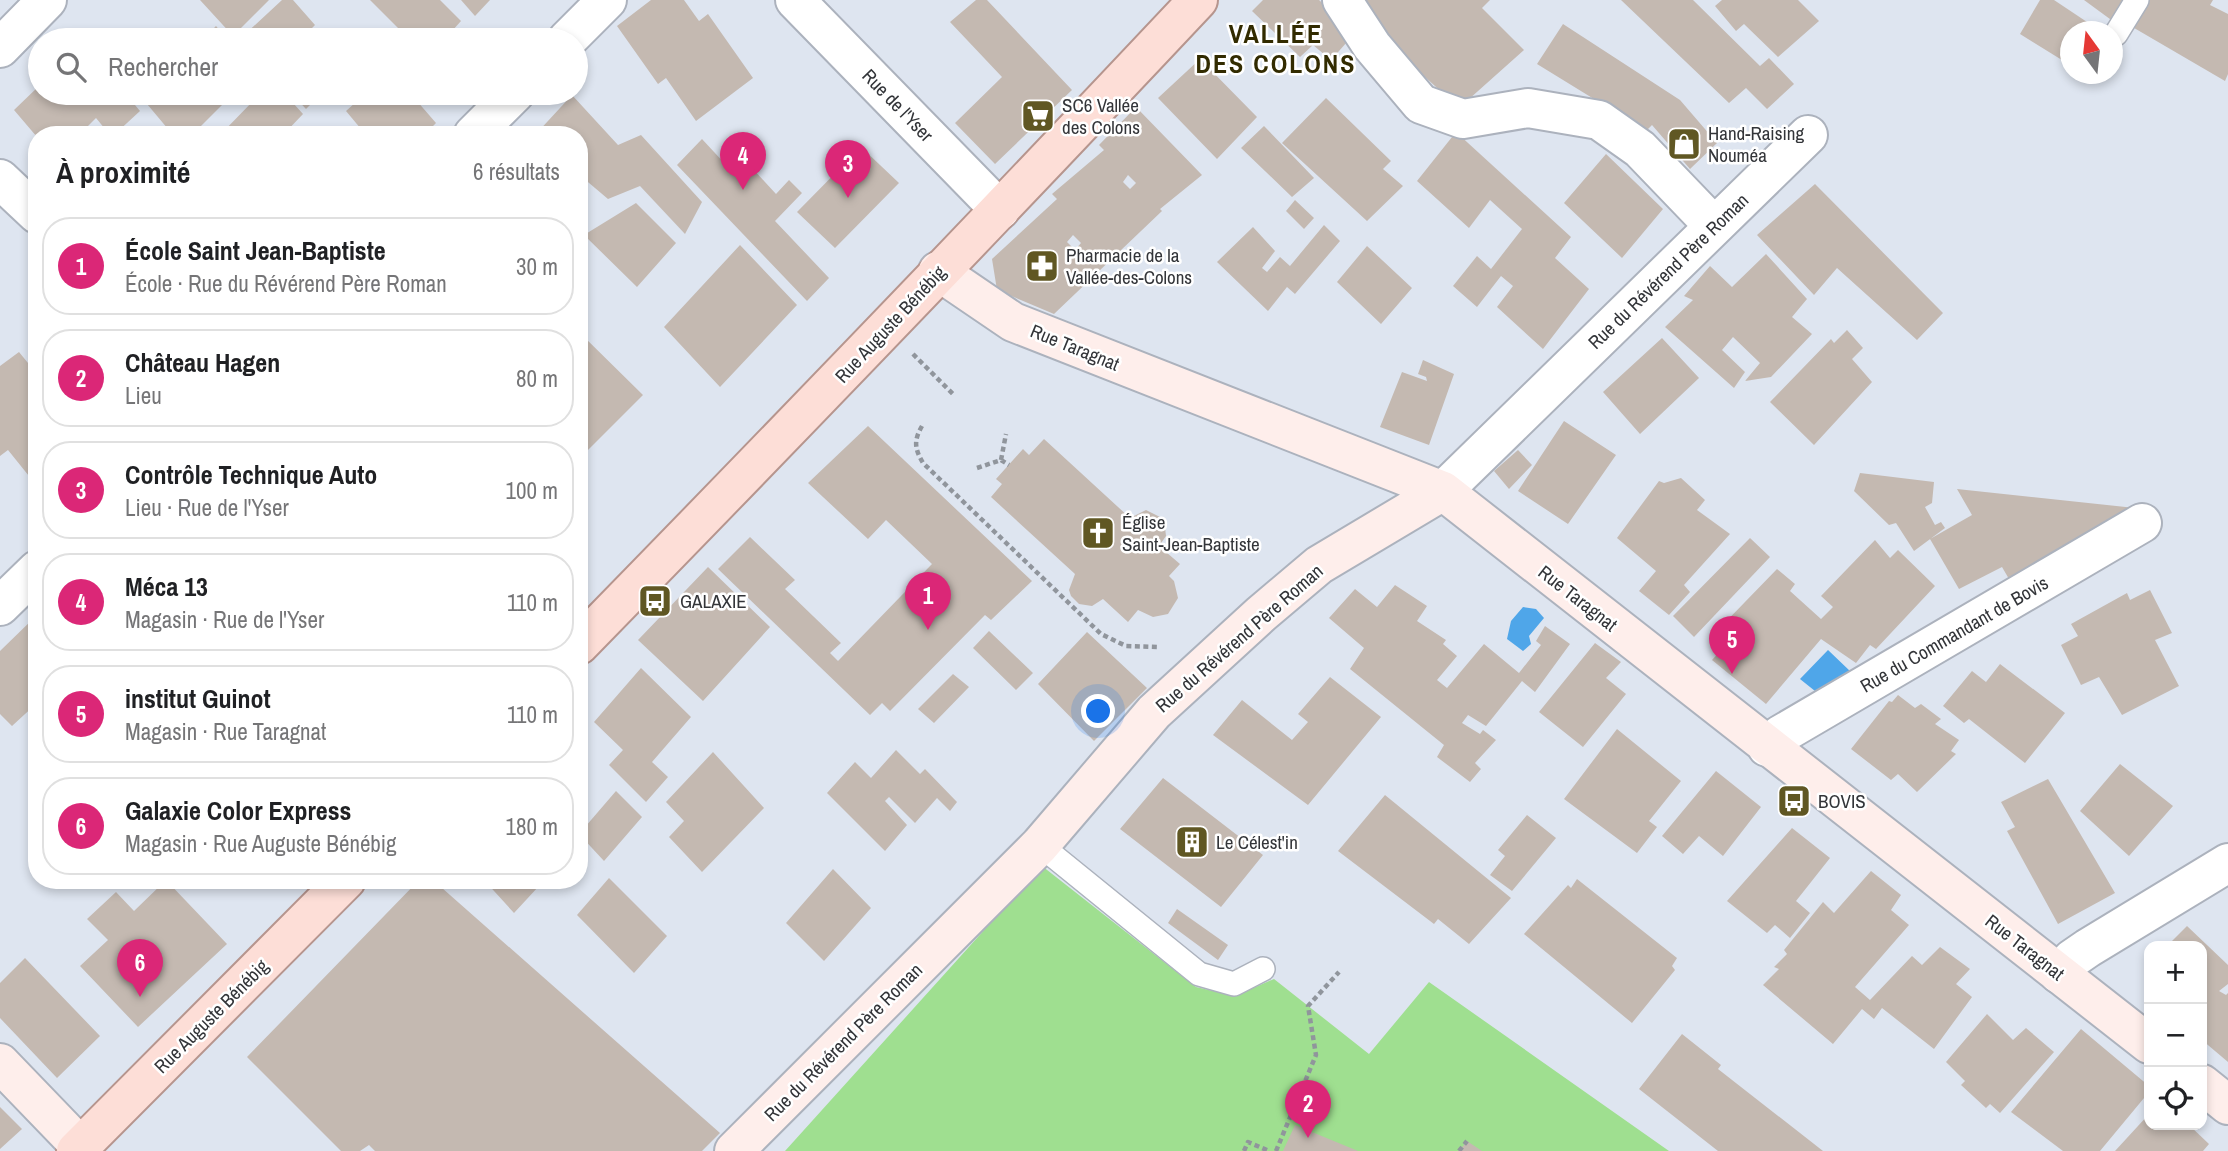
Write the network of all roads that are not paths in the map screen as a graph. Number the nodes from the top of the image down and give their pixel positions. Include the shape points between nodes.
1 (47, 0) edge
2 (607, 0) edge
3 (795, 0) edge
4 (1198, 0) edge
5 (1342, 0) edge
6 (2137, 0) edge
7 (2123, 23) edge
8 (579, 28) edge
9 (0, 48) edge
10 (503, 105) edge
11 (482, 126) edge
12 (1808, 135) dead end
13 (0, 178) edge
14 (28, 205) edge
15 (1000, 210) junction
16 (1714, 226) junction
17 (938, 271) junction
18 (1443, 491) junction
19 (2143, 523) dead end
20 (28, 579) edge
21 (0, 606) edge
22 (588, 636) edge
23 (1767, 747) junction
24 (1040, 845) junction
25 (2228, 863) edge
26 (337, 889) edge
27 (1263, 969) dead end
28 (2059, 974) junction
29 (2144, 1040) edge
30 (0, 1063) edge
31 (2207, 1088) edge
32 (2228, 1105) edge
33 (78, 1149) edge
34 (734, 1151) edge

1 - 9 street
2 - 8 street
3 - 15 street, Rue de l'Yser
4 - 15 main road, Rue Auguste Bénébig
5 - 16 street via 1372,46 1421,104 1463,119 1528,107 1599,120 1640,149
6 - 7 lane
10 - 11 street
12 - 16 street, Rue du Révérend Père Roman
13 - 14 street
15 - 17 main road, Rue Auguste Bénébig
16 - 18 street, Rue du Révérend Père Roman
17 - 18 street, Rue Taragnat via 1013,322
17 - 22 main road, Rue Auguste Bénébig
18 - 23 street, Rue Taragnat
18 - 24 street, Rue du Révérend Père Roman via 1319,565 1261,614 1154,712
19 - 23 street, Rue du Commandant de Bovis via 1780,735
20 - 21 street
23 - 28 street, Rue Taragnat
24 - 27 lane via 1199,974 1234,984
24 - 34 street, Rue du Révérend Père Roman
25 - 28 street via 2080,954
26 - 33 main road, Rue Auguste Bénébig
28 - 29 street, Rue Taragnat
30 - 33 street
31 - 32 street

